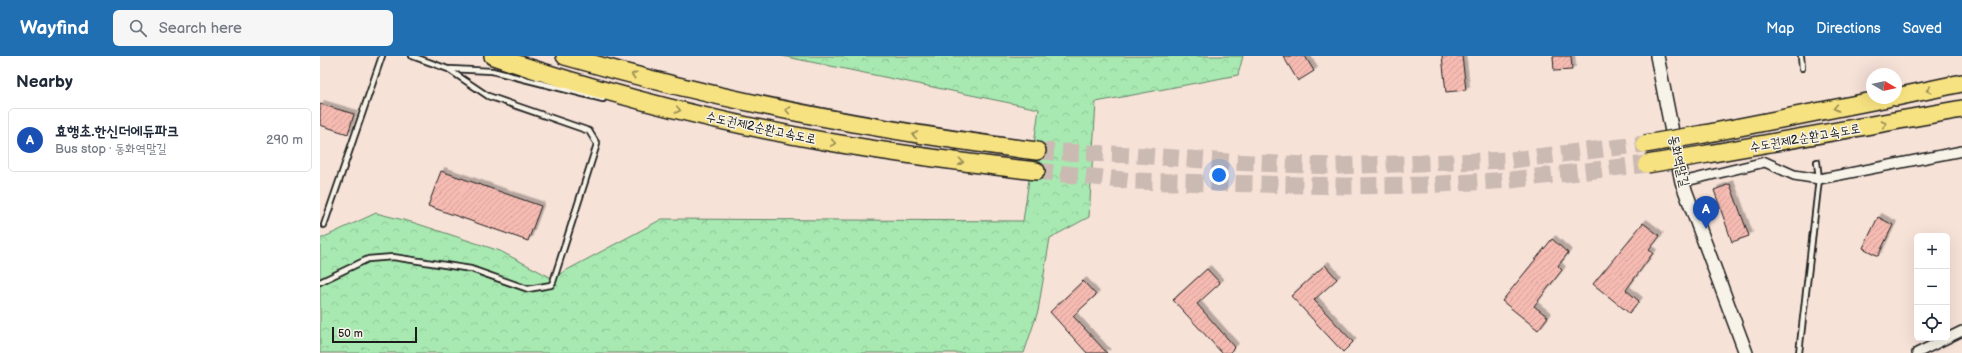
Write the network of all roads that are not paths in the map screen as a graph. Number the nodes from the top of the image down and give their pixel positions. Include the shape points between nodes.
1 (382, 56) edge
2 (412, 56) edge
3 (493, 56) edge
4 (565, 56) edge
5 (1657, 56) edge
6 (1801, 56) edge
7 (1802, 68) dead end
8 (448, 69) junction
9 (1962, 84) edge
10 (1902, 95) edge
11 (608, 100) dead end
12 (623, 102) dead end
13 (1866, 102) edge
14 (654, 104) junction
15 (1962, 109) edge
16 (1645, 144) tunnel mouth
17 (1037, 151) tunnel mouth
18 (1962, 151) edge
19 (1817, 162) dead end
20 (1647, 164) tunnel mouth
21 (1036, 171) tunnel mouth
22 (1819, 179) junction
23 (1682, 182) junction
24 (324, 225) dead end
25 (320, 282) edge
26 (1962, 331) edge
27 (1746, 353) edge
28 (1799, 353) edge
29 (1917, 353) edge

1 - 24 lane
2 - 8 lane
3 - 14 highway, 수도권제2순환고속도로 via 543,73
17 -> 4 highway, 수도권제2순환고속도로 via 914,134 782,109 682,87
5 - 23 street, 동화역말길
6 - 7 lane
8 - 11 lane via 492,71
8 - 25 lane via 488,96 589,131 597,144 553,282 551,285 528,289 471,269 393,257 368,259
9 -> 10 highway
12 - 14 lane
13 -> 16 highway, 수도권제2순환고속도로, bridge
14 -> 21 highway, 수도권제2순환고속도로 via 754,128 829,142
20 -> 15 highway, 수도권제2순환고속도로, bridge
18 - 22 street
19 - 22 lane
22 - 23 street via 1794,175 1765,162
22 - 28 lane
23 - 27 street, 동화역말길
26 - 29 street

